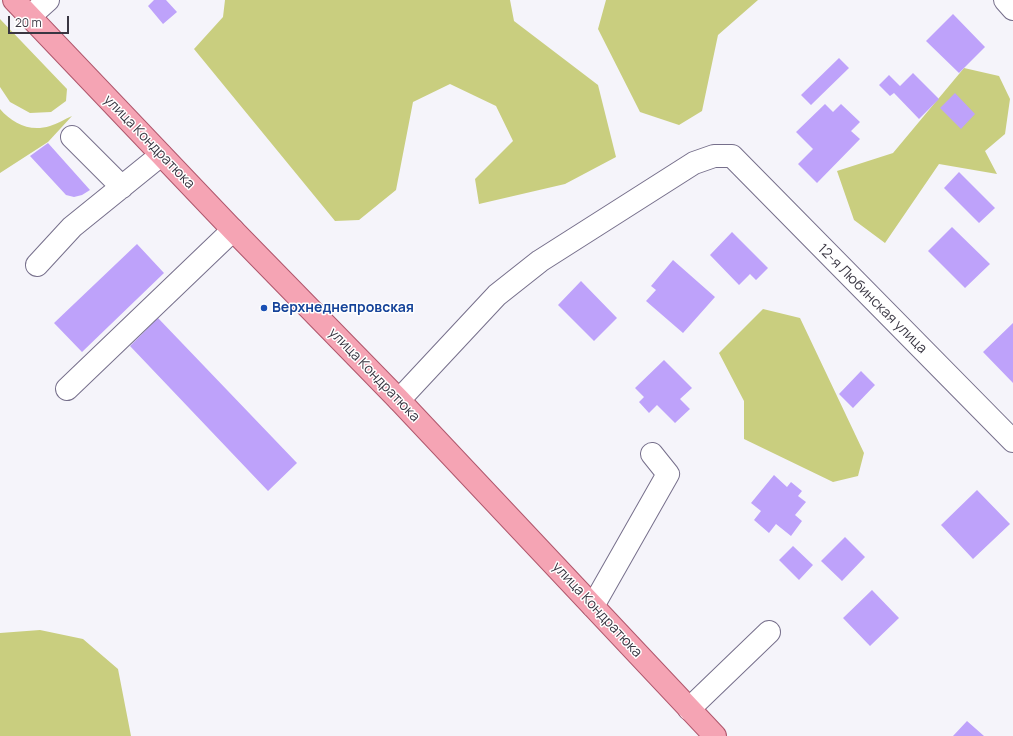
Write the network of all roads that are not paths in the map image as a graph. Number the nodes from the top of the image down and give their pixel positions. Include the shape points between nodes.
1 (14, 0) edge
2 (48, 0) edge
3 (1005, 0) edge
4 (1013, 9) edge
5 (29, 17) junction
6 (72, 137) dead end
7 (161, 155) junction
8 (122, 187) junction
9 (233, 230) junction
10 (38, 265) dead end
11 (67, 388) dead end
12 (399, 400) junction
13 (1013, 441) edge
14 (652, 454) dead end
15 (593, 606) junction
16 (769, 632) dead end
17 (689, 709) junction
18 (715, 736) edge

1 - 5 main road, улица Кондратюка
2 - 5 street
3 - 4 street
5 - 7 main road, улица Кондратюка
6 - 8 street
7 - 8 street
7 - 9 main road, улица Кондратюка
8 - 10 street via 72,227
9 - 11 street
9 - 12 main road, улица Кондратюка
12 - 13 street, 12-я Любинская улица via 497,295 540,261 694,163 714,156 732,156
12 - 15 main road, улица Кондратюка
14 - 15 street via 668,474
15 - 17 main road, улица Кондратюка
16 - 17 street
17 - 18 main road, улица Кондратюка

